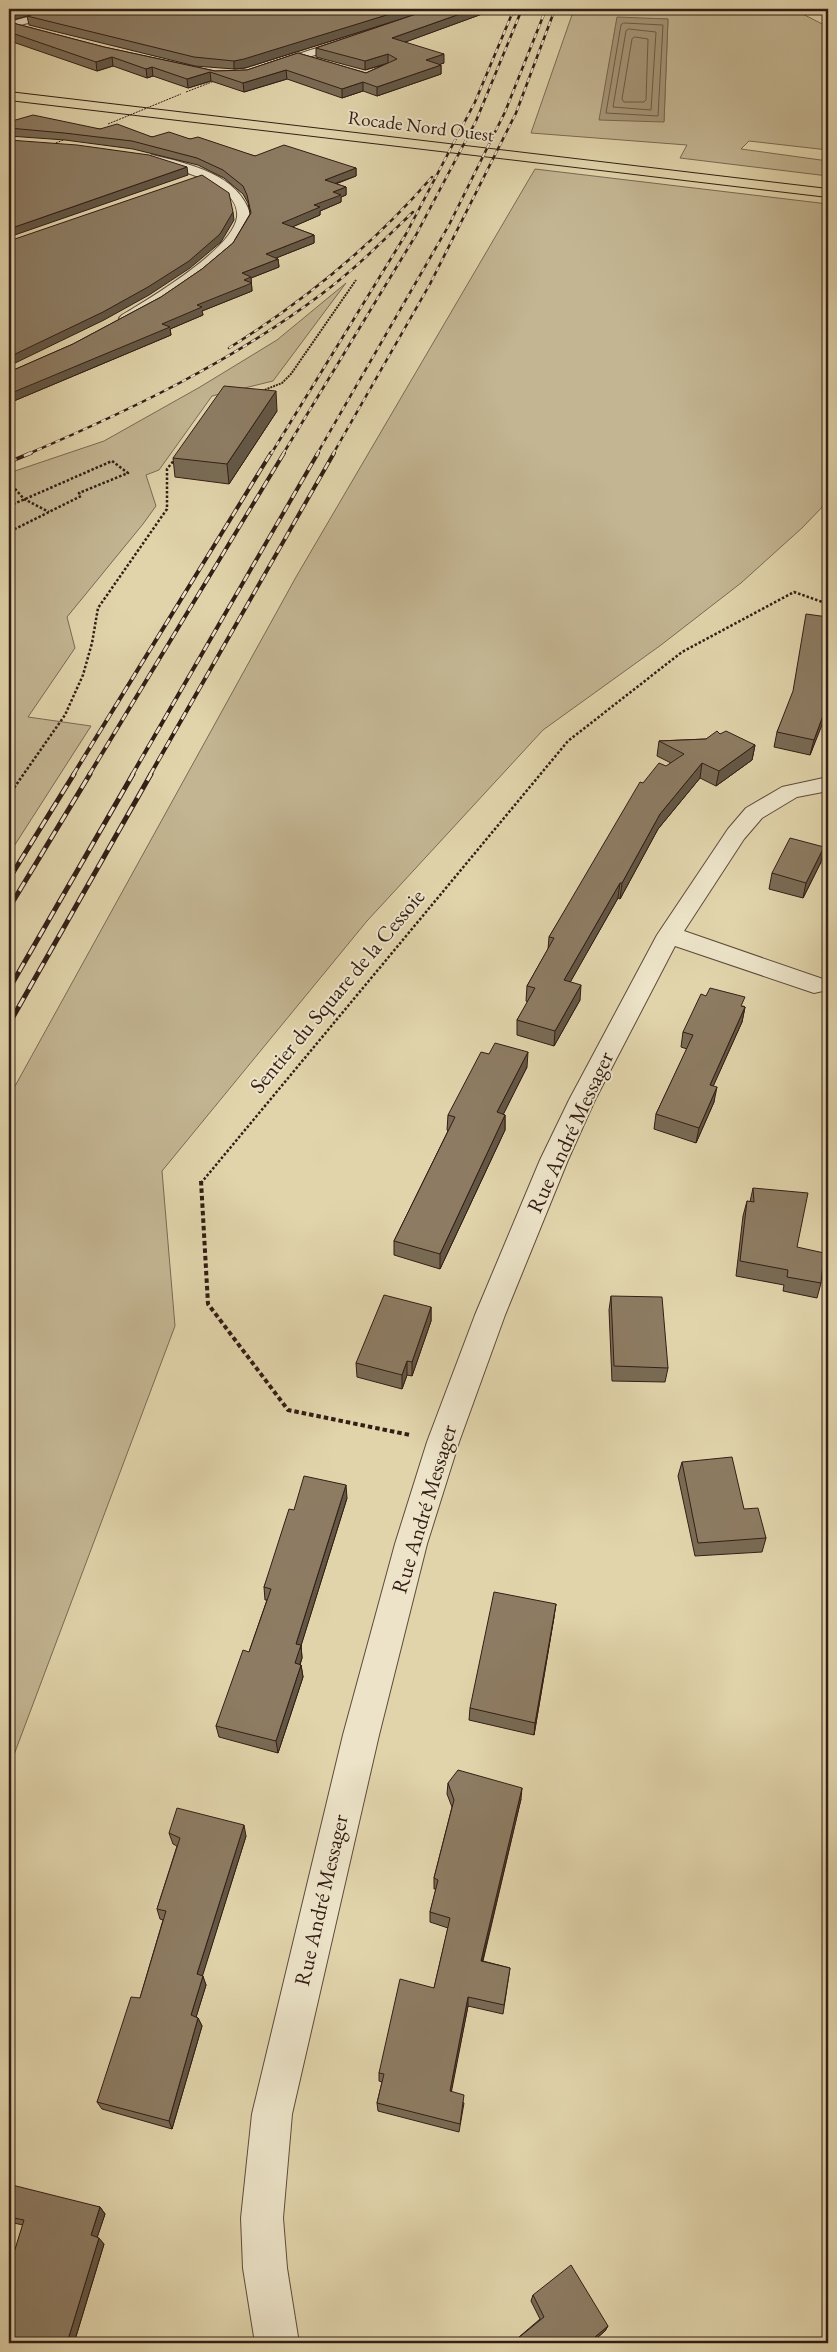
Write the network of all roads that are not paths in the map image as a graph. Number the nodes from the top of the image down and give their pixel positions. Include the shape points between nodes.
1 (70, 9) edge
2 (9, 25) edge
3 (31, 31) edge
4 (364, 36) edge
5 (299, 57) junction
6 (318, 62) edge
7 (224, 76) edge
8 (9, 86) edge
9 (9, 96) edge
10 (137, 157) edge
11 (205, 175) junction
12 (187, 182) edge
13 (828, 183) edge
14 (828, 194) edge
15 (111, 327) edge
16 (828, 784) edge
17 (669, 935) junction
18 (814, 985) dead end
19 (277, 2343) edge

1 - 2 street
2 - 3 street
4 - 5 street
5 - 6 street
5 - 7 street via 244,74
8 - 13 highway, Rocade Nord Ouest
9 - 14 highway, Rocade Nord Ouest
10 - 11 street
11 - 12 street
11 - 15 street via 224,186 242,204 244,216 240,229 222,250 182,283
16 - 17 street, Rue André Messager via 790,792 754,813 736,834
17 - 18 street
17 - 19 street, Rue André Messager via 554,1160 490,1315 443,1442 411,1544 363,1726 272,2114 262,2218 265,2268

